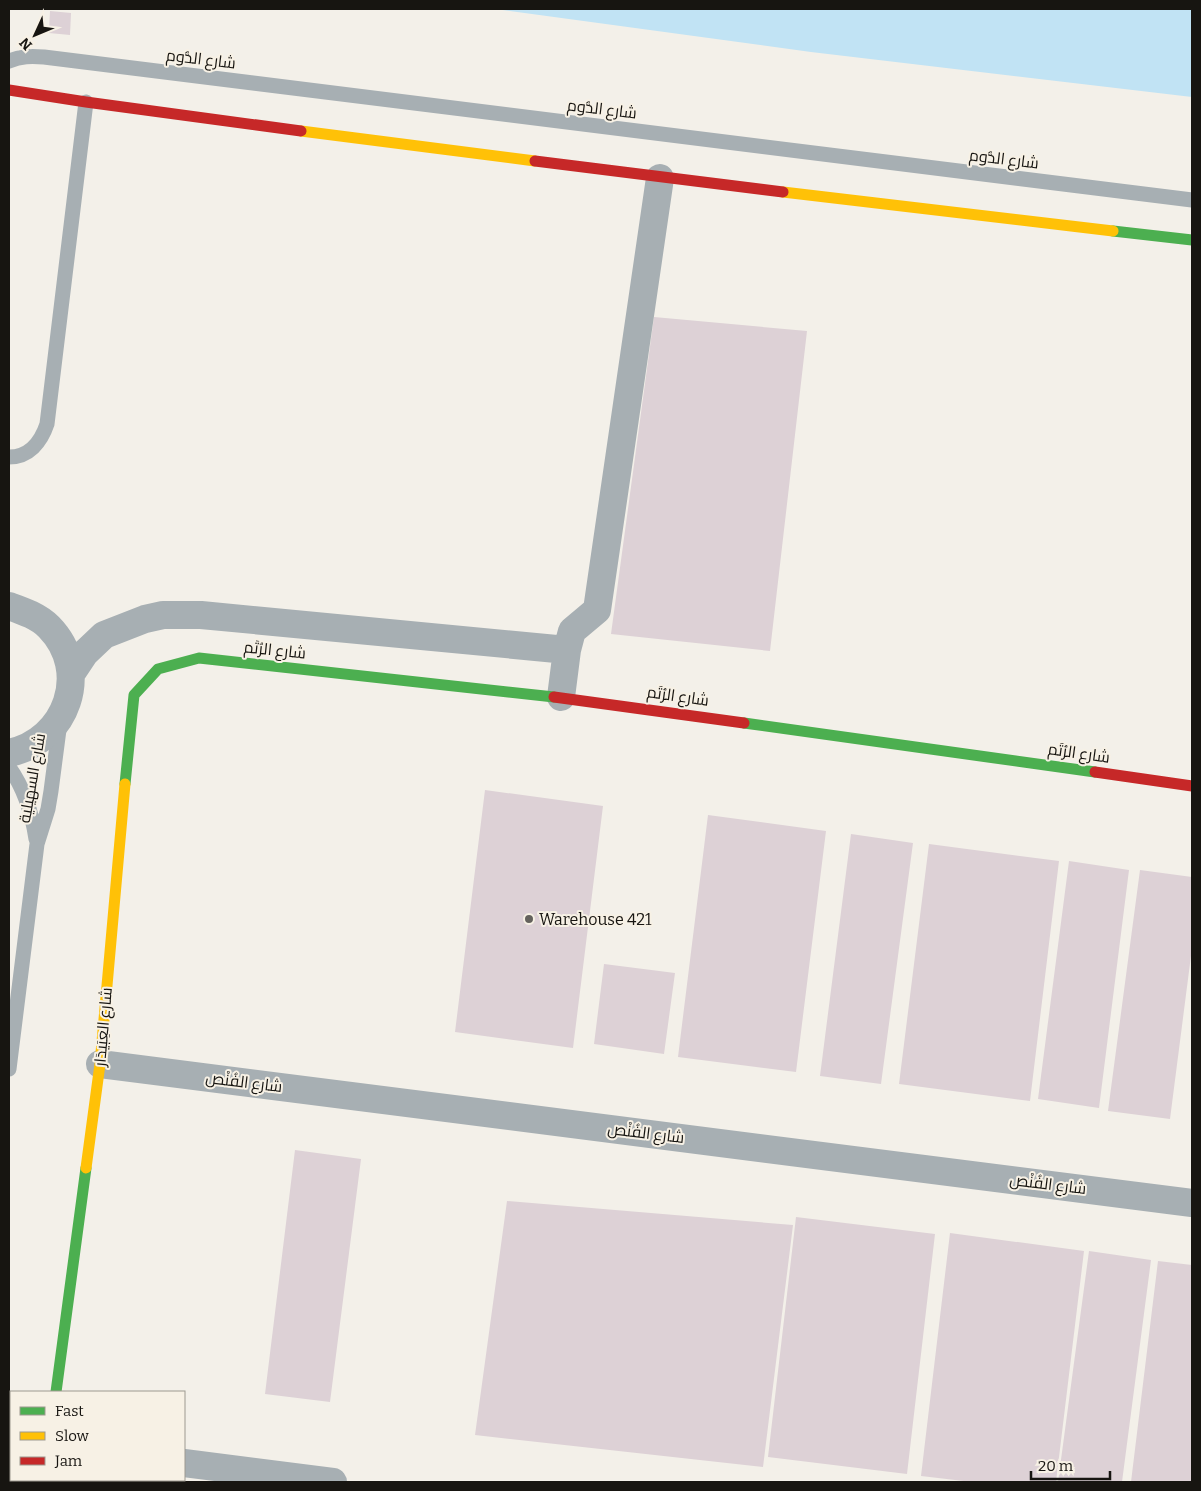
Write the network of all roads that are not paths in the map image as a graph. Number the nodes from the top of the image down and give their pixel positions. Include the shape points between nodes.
1 (9, 60) edge
2 (9, 90) edge
3 (86, 102) junction
4 (660, 178) junction
5 (1192, 200) edge
6 (1192, 240) edge
7 (9, 457) edge
8 (9, 606) edge
9 (49, 626) junction
10 (104, 636) junction
11 (567, 650) junction
12 (158, 669) joint
13 (71, 674) junction
14 (561, 697) junction
15 (60, 718) junction
16 (9, 753) edge
17 (9, 767) edge
18 (1192, 786) edge
19 (37, 844) junction
20 (100, 1064) junction
21 (9, 1069) edge
22 (1192, 1203) edge
23 (56, 1391) edge
24 (185, 1463) edge
25 (334, 1482) edge

1 - 5 lane, شارع الدُّوم via 31,56
2 - 3 street
3 - 4 street
3 - 7 lane via 47,424 32,450
4 - 6 street
4 - 11 street via 597,610 572,630
8 - 9 street via 30,613
9 - 10 street
9 - 13 street via 60,640
10 - 11 street via 145,619 182,614
10 - 13 street via 85,652
11 - 14 street
12 - 14 street, شارع الرُتَم via 199,658
12 - 20 street, شارع العِبَيدَار via 134,695
13 - 15 street via 67,704
14 - 18 street, شارع الرُتَم
15 - 16 street via 47,734 30,746
15 - 19 lane, شارع السهيلية via 48,809
17 - 19 lane, شارع السهيلية via 25,796
19 - 21 lane, شارع السهيلية
20 - 22 street, شارع الفُنْص
20 - 23 street, شارع العِبَيدَار
24 - 25 street

